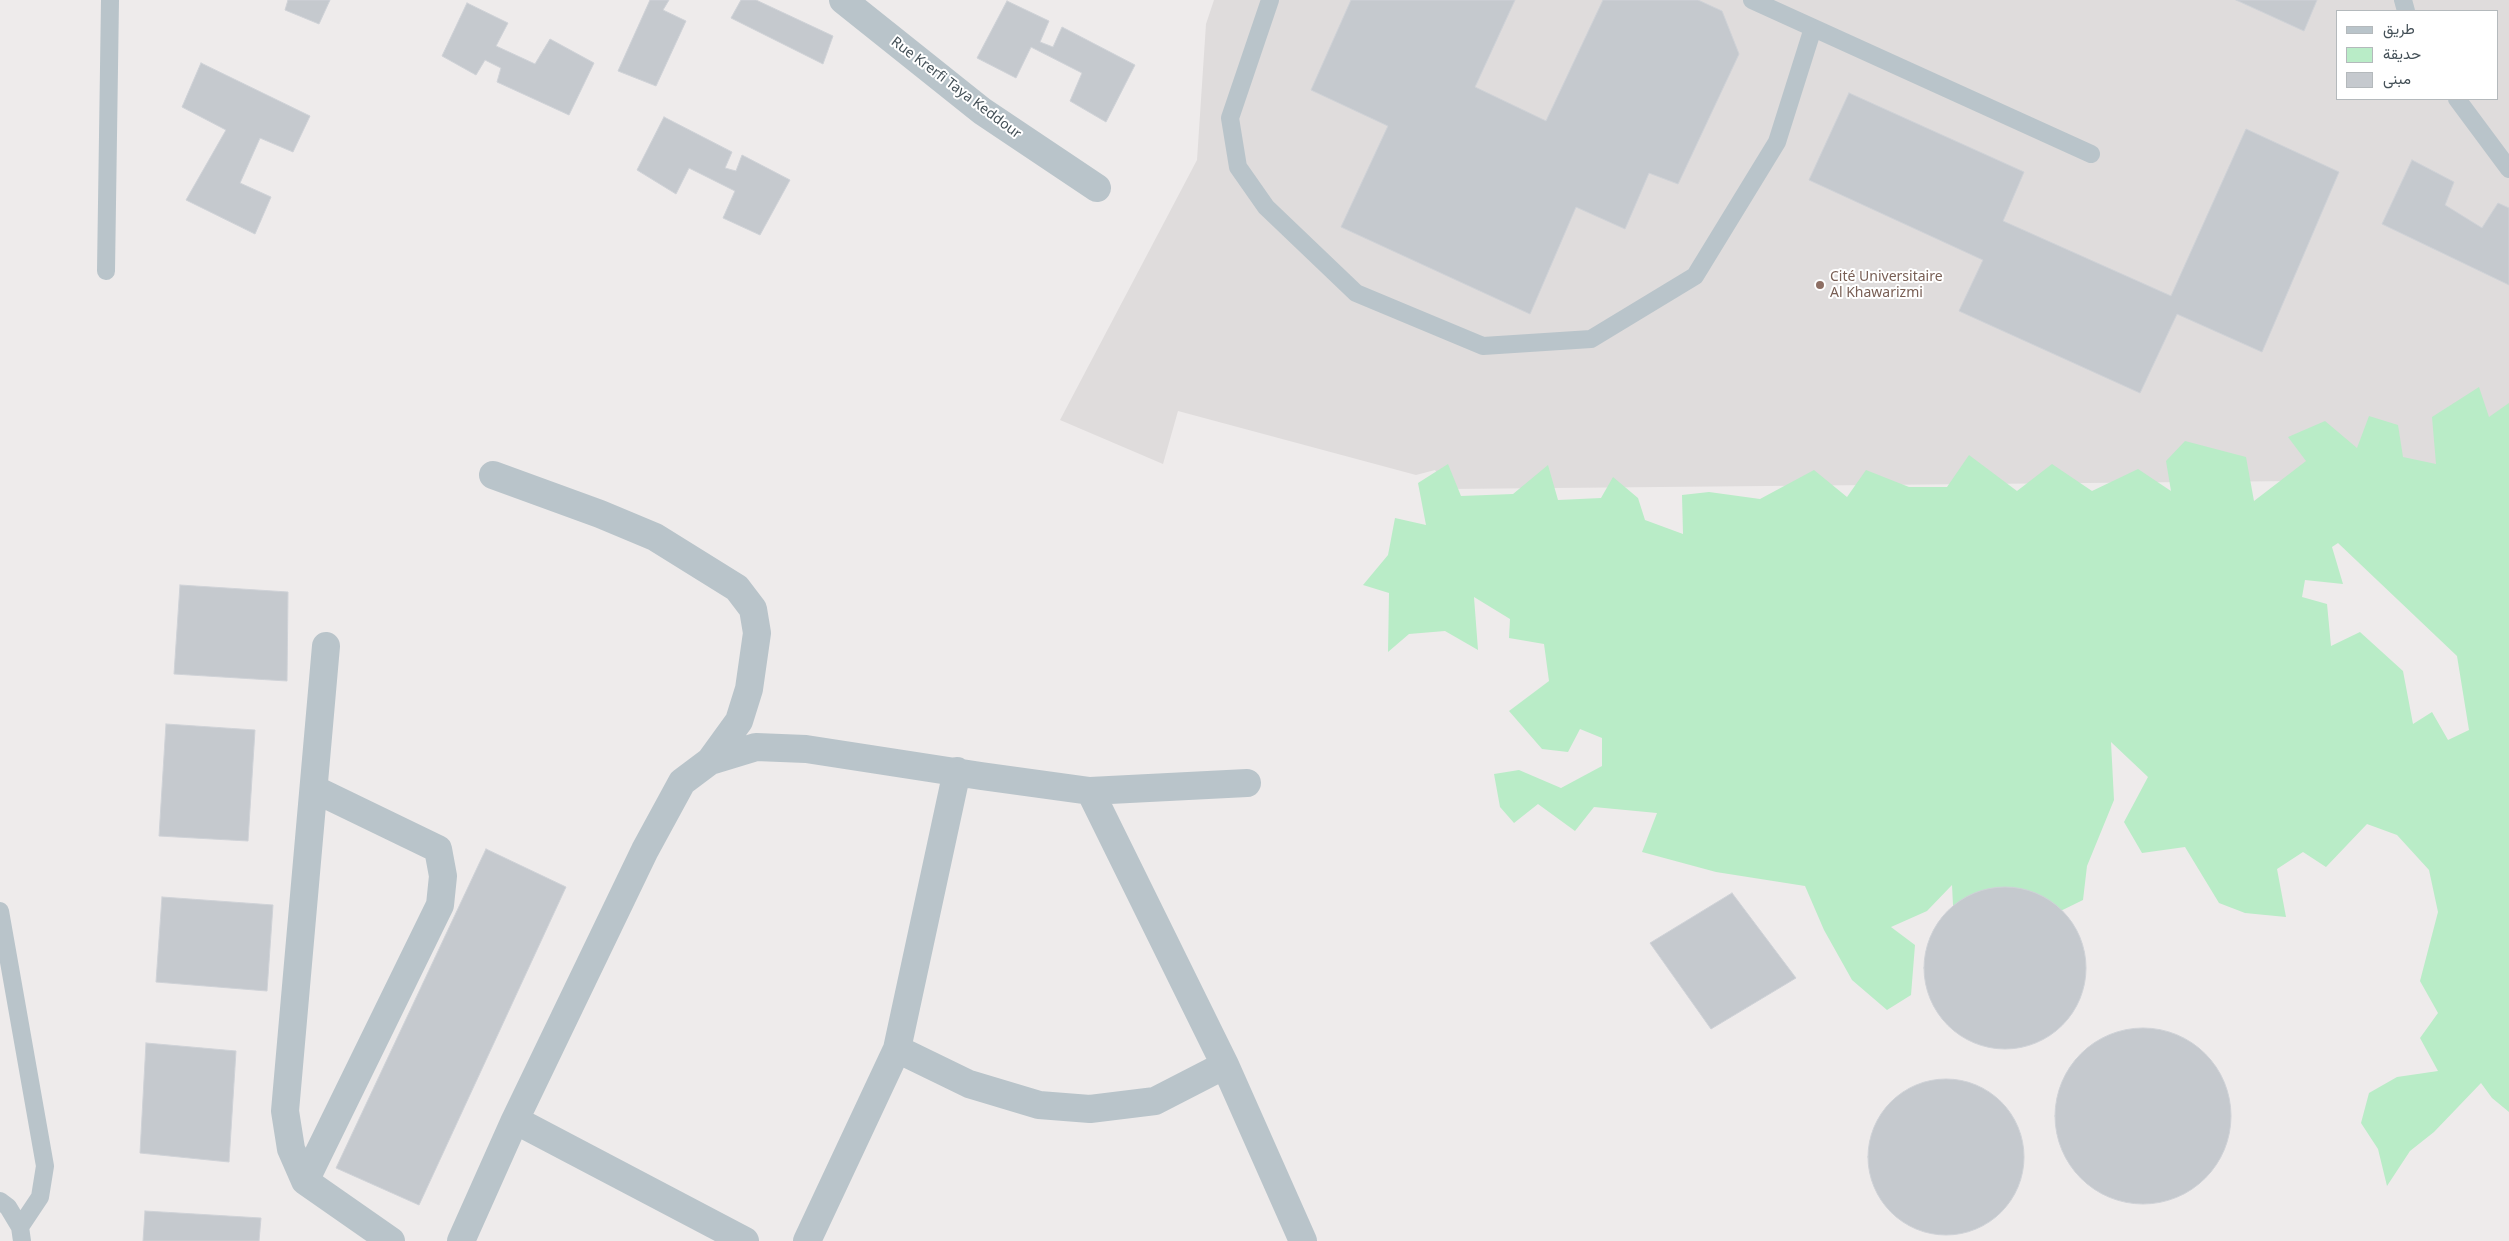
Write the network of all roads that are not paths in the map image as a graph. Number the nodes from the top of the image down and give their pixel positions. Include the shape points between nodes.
1 (110, 0) edge
2 (843, 0) edge
3 (1270, 0) edge
4 (1752, 0) edge
5 (1813, 28) junction
6 (2458, 100) edge
7 (2091, 154) dead end
8 (2509, 169) edge
9 (1097, 188) dead end
10 (106, 271) dead end
11 (492, 475) dead end
12 (326, 646) dead end
13 (710, 761) junction
14 (956, 771) junction
15 (1247, 782) dead end
16 (314, 789) junction
17 (1090, 790) junction
18 (0, 911) edge
19 (897, 1049) junction
20 (1225, 1065) junction
21 (515, 1120) junction
22 (305, 1181) junction
23 (0, 1201) edge
24 (21, 1234) edge
25 (391, 1241) edge
26 (461, 1241) edge
27 (745, 1241) edge
28 (807, 1241) edge
29 (1303, 1241) edge

1 - 10 lane
2 - 9 street, Rue Krerfi Taya Keddour via 982,111
3 - 5 lane via 1230,118 1238,167 1266,207 1356,293 1483,346 1591,339 1695,276 1777,142
4 - 5 lane
5 - 7 lane
6 - 8 lane
11 - 13 street via 655,537 737,588 753,609 757,634 749,689 739,721
12 - 16 street
13 - 14 street via 756,747 806,749
13 - 21 street via 682,782 654,833
14 - 17 street
14 - 19 street
15 - 17 street via 1162,789
16 - 22 street via 285,1111 291,1149
16 - 22 street via 438,849 443,876 440,905
17 - 20 street
18 - 24 lane via 45,1166 40,1198
19 - 20 street via 978,1087 1039,1105 1090,1109 1155,1101
19 - 28 street
20 - 29 street
21 - 26 street
21 - 27 street
22 - 25 street
23 - 24 lane via 8,1207

